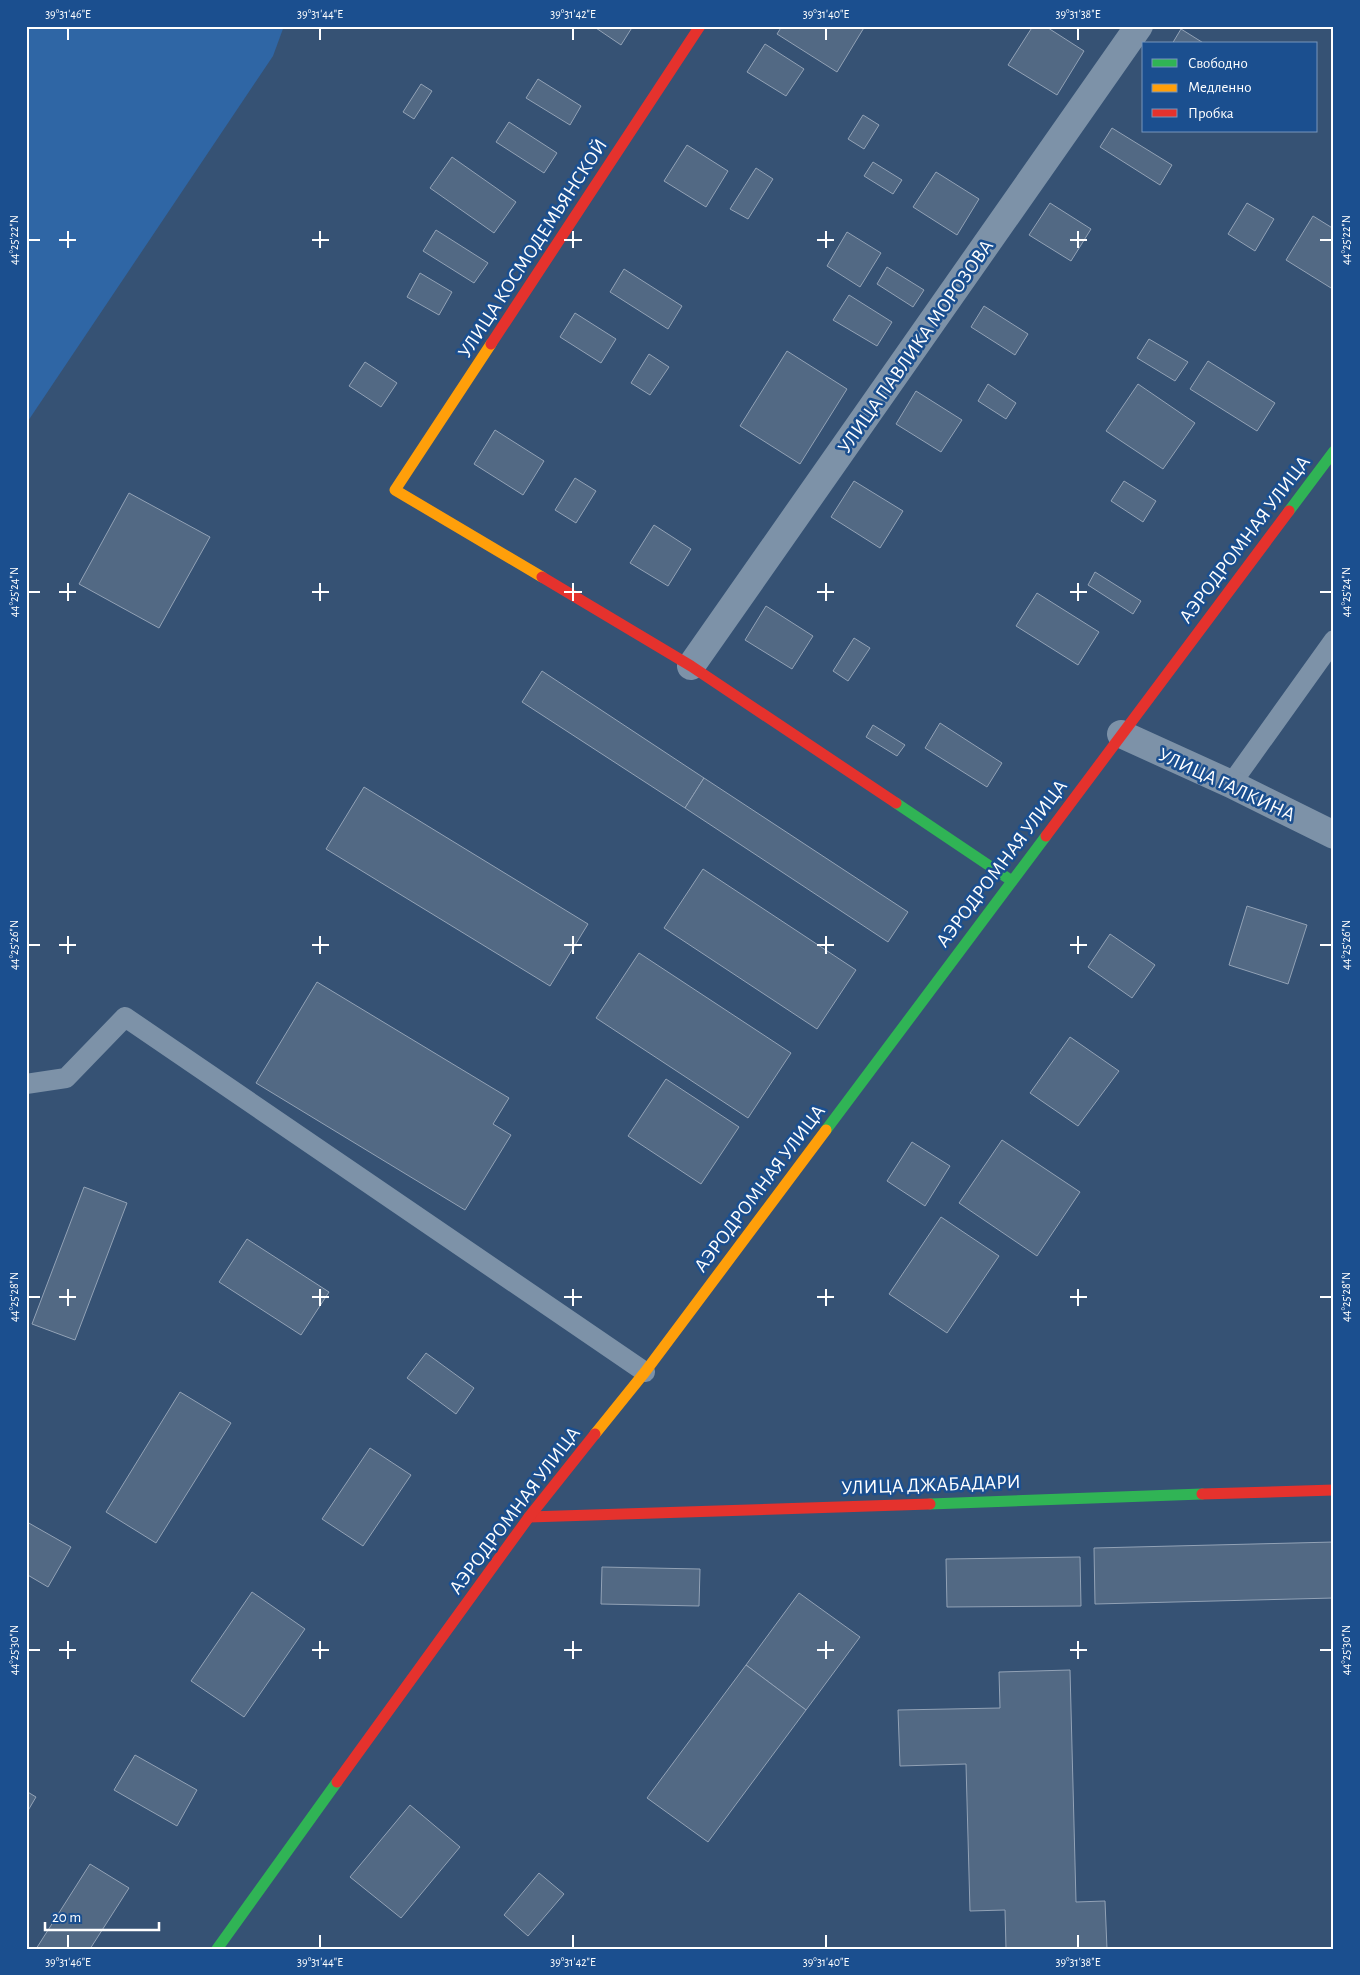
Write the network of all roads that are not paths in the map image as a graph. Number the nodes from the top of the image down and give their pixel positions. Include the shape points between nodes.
1 (700, 26) edge
2 (1139, 26) edge
3 (1334, 451) edge
4 (1334, 640) edge
5 (691, 666) junction
6 (1121, 734) junction
7 (1231, 784) junction
8 (1334, 835) edge
9 (1012, 881) junction
10 (26, 1084) edge
11 (645, 1372) junction
12 (1334, 1490) edge
13 (529, 1517) junction
14 (217, 1949) edge

1 - 5 street, УЛИЦА КОСМОДЕМЬЯНСКОЙ via 395,490
2 - 5 street, УЛИЦА ПАВЛИКА МОРОЗОВА
3 - 6 street, АЭРОДРОМНАЯ УЛИЦА
4 - 7 lane
5 - 9 street
6 - 7 street, УЛИЦА ГАЛКИНА
6 - 9 street, АЭРОДРОМНАЯ УЛИЦА
7 - 8 street, УЛИЦА ГАЛКИНА
9 - 11 street, АЭРОДРОМНАЯ УЛИЦА
10 - 11 lane via 66,1078 125,1017
11 - 13 street, АЭРОДРОМНАЯ УЛИЦА
12 - 13 street, УЛИЦА ДЖАБАДАРИ
13 - 14 street, АЭРОДРОМНАЯ УЛИЦА

